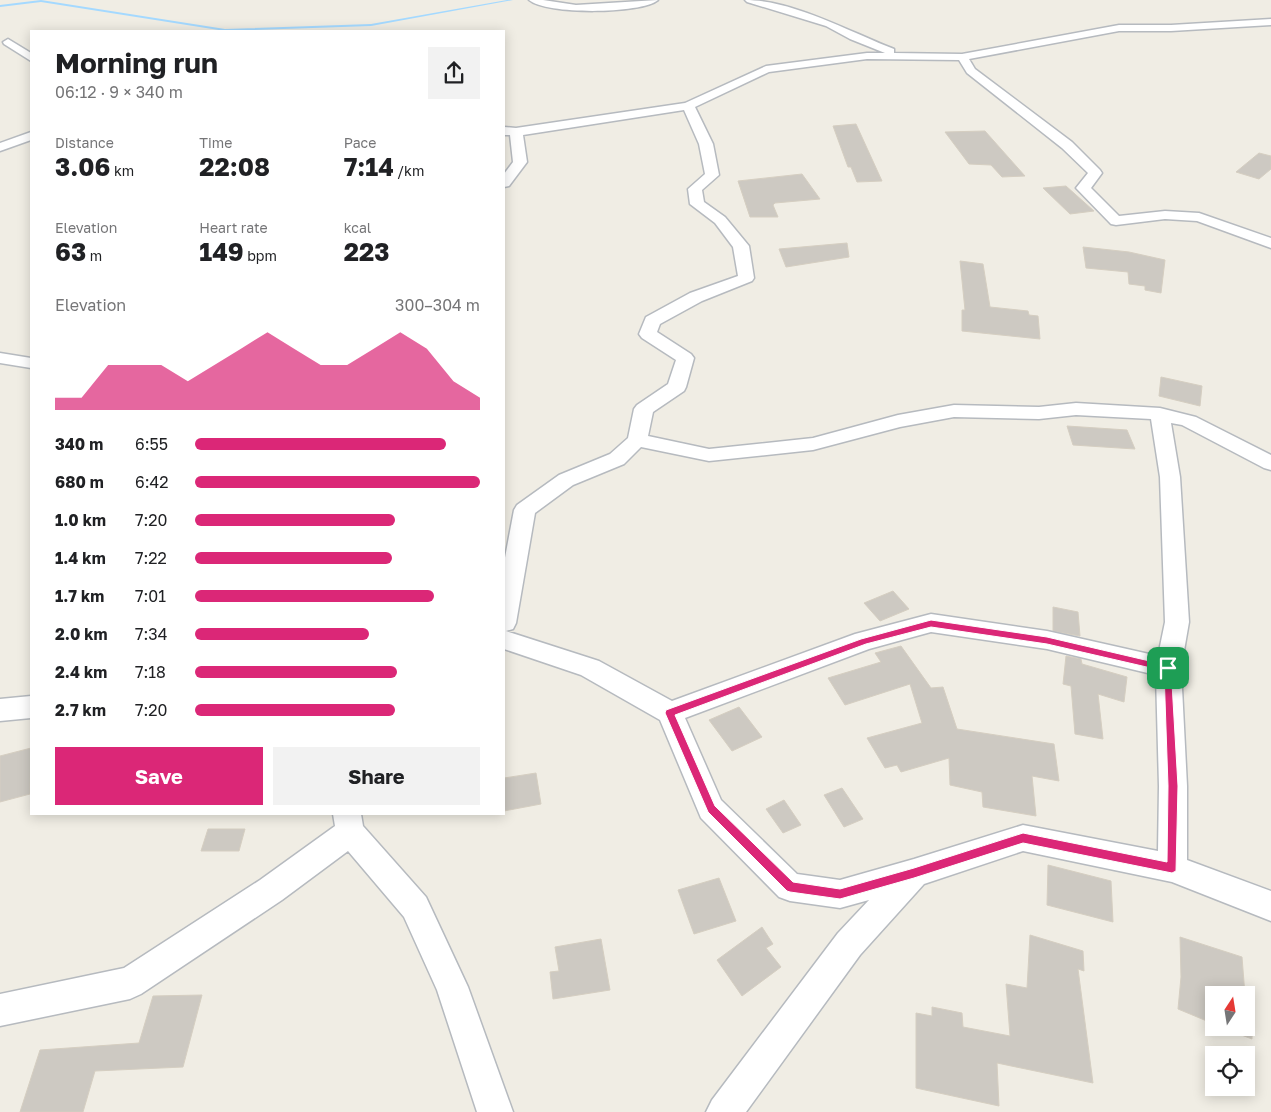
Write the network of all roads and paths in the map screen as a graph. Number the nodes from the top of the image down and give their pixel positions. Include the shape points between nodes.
1 (534, 0) edge
2 (653, 0) edge
3 (750, 0) edge
4 (1271, 22) edge
5 (8, 42) dead end
6 (900, 55) junction
7 (30, 57) edge
8 (962, 57) junction
9 (688, 106) junction
10 (510, 131) edge
11 (30, 136) edge
12 (0, 147) edge
13 (505, 182) edge
14 (1271, 243) edge
15 (0, 358) edge
16 (30, 363) edge
17 (1160, 414) junction
18 (637, 440) junction
19 (1271, 463) edge
20 (505, 618) edge
21 (505, 640) edge
22 (1168, 668) junction
23 (30, 707) edge
24 (0, 710) edge
25 (670, 713) junction
26 (349, 823) edge
27 (1172, 868) junction
28 (914, 873) junction
29 (1271, 906) edge
30 (0, 1010) edge
31 (495, 1112) edge
32 (724, 1112) edge

1 - 2 street via 554,8 580,9
3 - 6 street via 830,24
4 - 8 street via 1119,28
5 - 7 street
6 - 8 street
6 - 9 street via 867,56 766,70
8 - 14 street via 971,71 1067,145 1094,173 1083,188 1116,221 1165,215 1200,217
9 - 10 street
9 - 18 street via 706,144 712,175 695,189 697,204 720,220 741,246 746,278 696,298 652,321 648,334 685,358 677,387 644,409
10 - 13 street via 520,162
11 - 12 street
15 - 16 street
17 - 18 street via 1076,409 1039,413 954,411 898,421 813,444 709,455
17 - 19 street via 1189,421
17 - 22 street via 1170,477 1177,622
18 - 20 street via 617,459 566,480 525,510
21 - 25 street via 590,668
22 - 25 street via 1047,640 931,623 864,641
22 - 27 street via 1173,786
23 - 24 street
25 - 28 street via 711,809 790,887 840,894
26 - 30 street via 271,890 130,983
26 - 31 street via 415,908 452,987
27 - 28 street via 1023,838
27 - 29 street
28 - 32 street via 849,944

